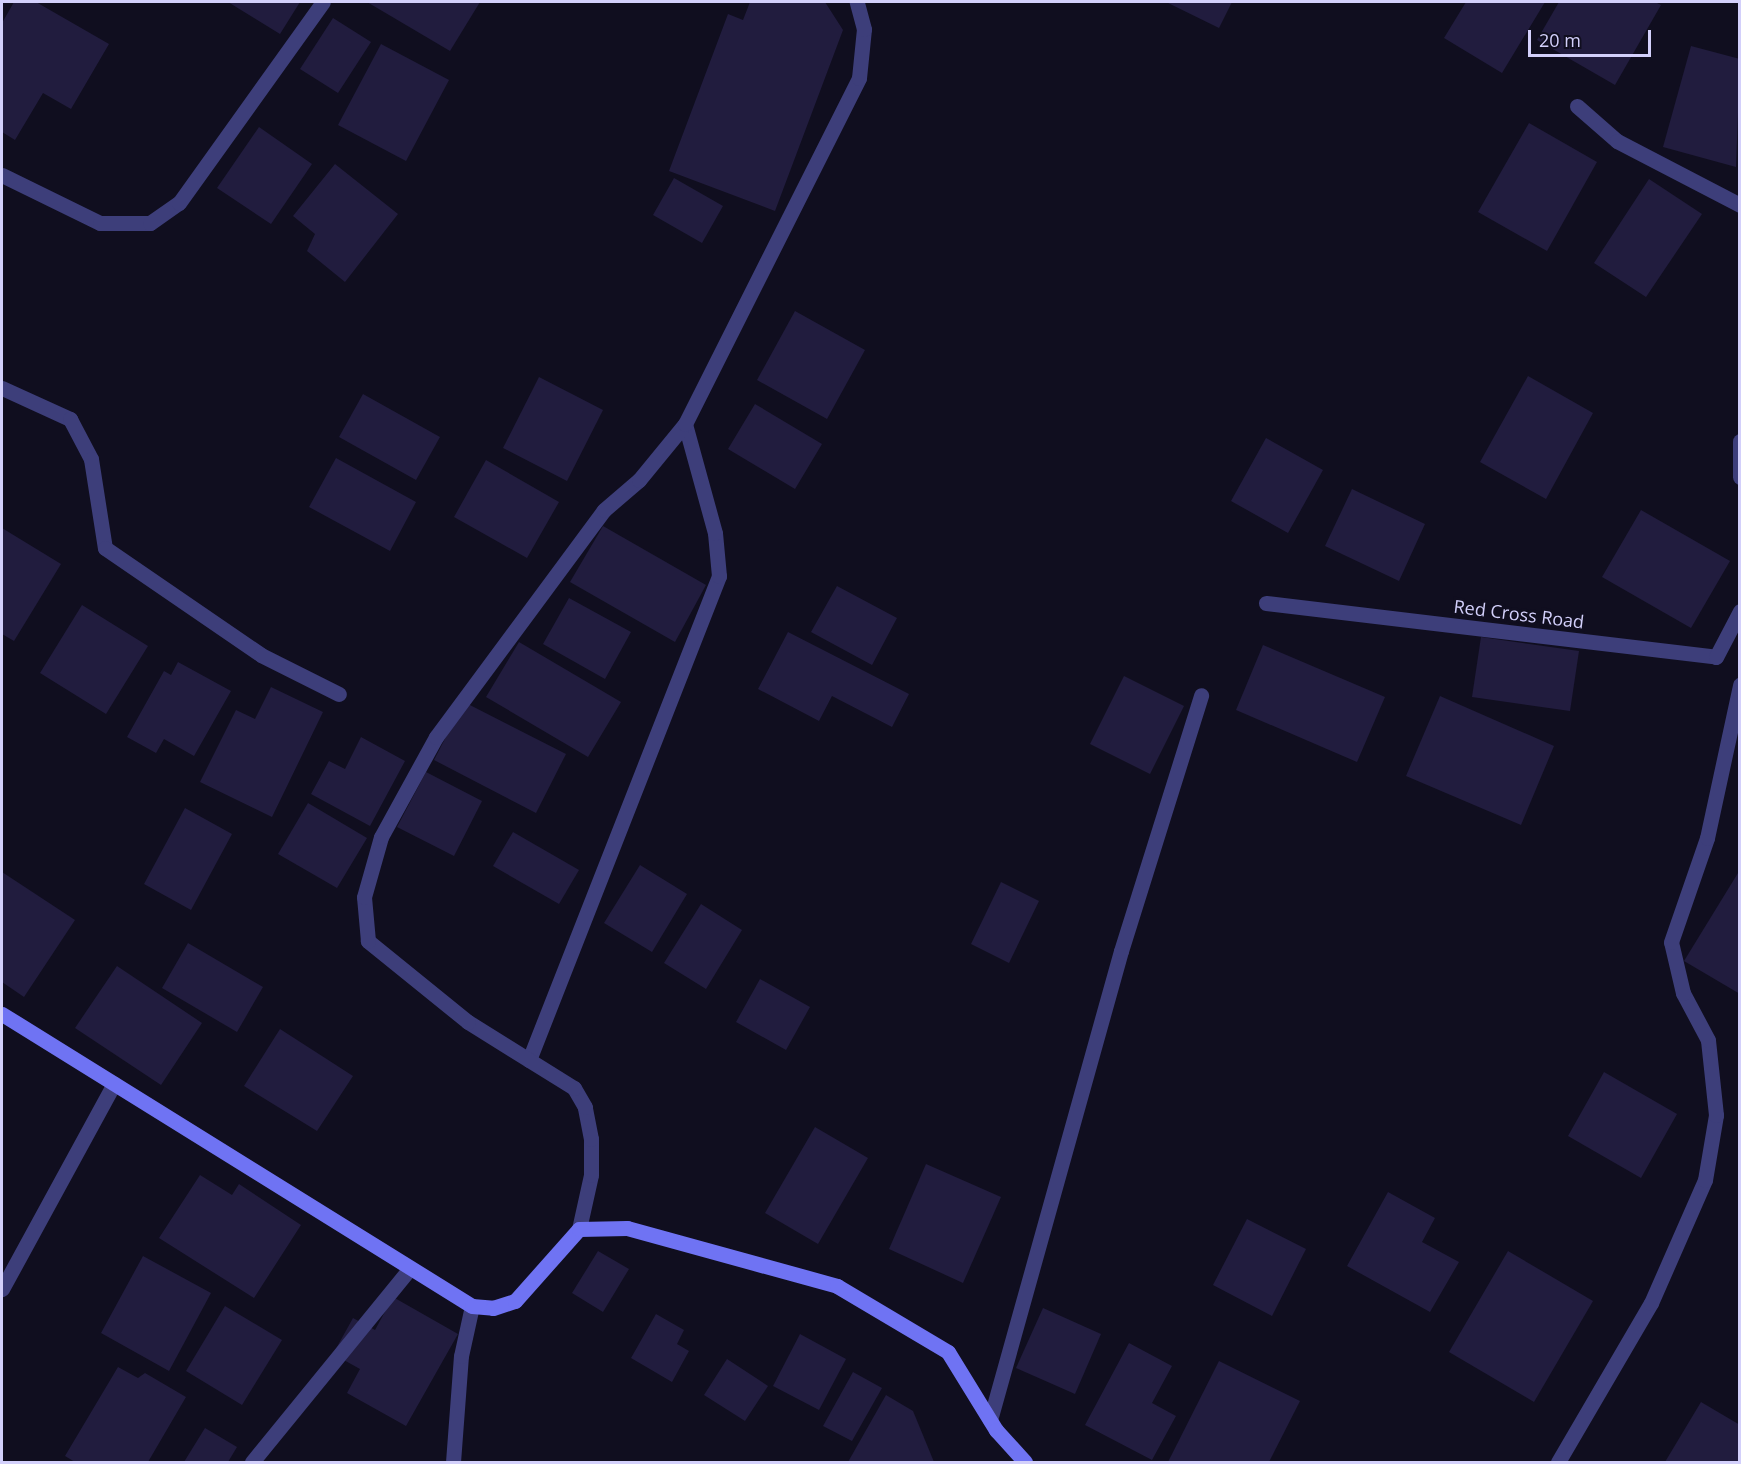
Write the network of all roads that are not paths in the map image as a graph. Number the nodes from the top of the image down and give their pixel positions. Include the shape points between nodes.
1 (323, 2) edge
2 (857, 2) edge
3 (1577, 106) dead end
4 (2, 175) edge
5 (1740, 204) edge
6 (2, 388) edge
7 (685, 424) junction
8 (1740, 441) edge
9 (1740, 477) edge
10 (1266, 603) dead end
11 (1740, 611) edge
12 (1740, 685) edge
13 (339, 694) dead end
14 (1202, 695) dead end
15 (2, 1014) edge
16 (529, 1060) junction
17 (114, 1084) junction
18 (579, 1229) junction
19 (410, 1268) junction
20 (2, 1289) edge
21 (472, 1306) junction
22 (990, 1420) junction
23 (453, 1457) edge
24 (252, 1462) edge
25 (1024, 1462) edge
26 (1558, 1462) edge

1 - 4 street via 179,203 150,223 100,223
2 - 7 street via 864,29 859,78
3 - 5 street via 1617,141
6 - 13 street via 70,419 91,459 105,548 261,655
7 - 16 street via 715,533 719,576
7 - 16 street via 639,480 604,510 436,737 381,837 364,897 369,941 468,1022
8 - 9 street
10 - 11 street, Red Cross Road via 1716,657
12 - 26 street via 1707,838 1671,942 1683,993 1708,1040 1716,1115 1705,1180 1651,1303
14 - 22 street via 1121,951
15 - 17 street
16 - 18 street via 574,1088 585,1107 591,1176
17 - 19 street
17 - 20 street
18 - 21 street via 515,1301 493,1308
18 - 22 street via 627,1228 837,1286 948,1352
19 - 21 street
19 - 24 street
21 - 23 street via 461,1356
22 - 25 street

